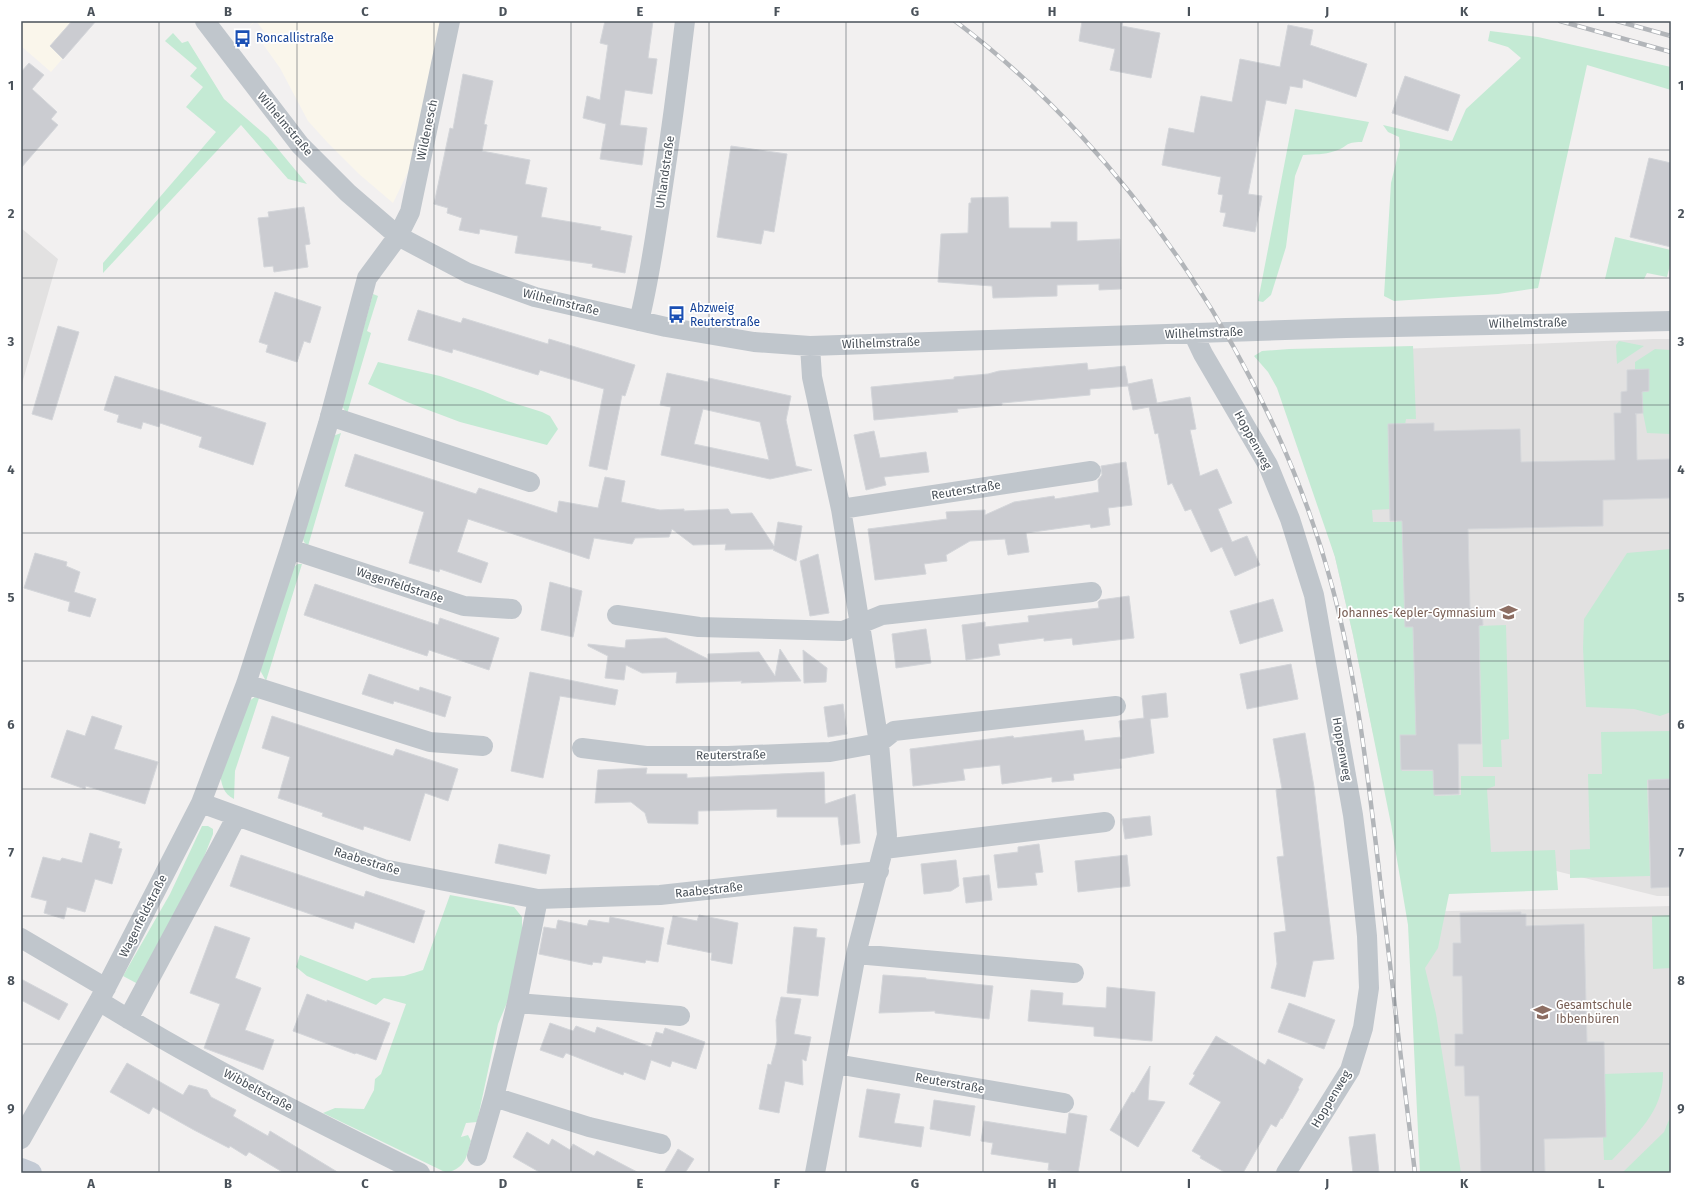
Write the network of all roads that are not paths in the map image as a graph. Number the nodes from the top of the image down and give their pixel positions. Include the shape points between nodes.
1 (205, 21) edge
2 (450, 21) edge
3 (685, 21) edge
4 (398, 236) junction
5 (639, 321) junction
6 (1671, 321) edge
7 (1193, 333) junction
8 (810, 346) junction
9 (330, 416) junction
10 (1091, 471) dead end
11 (530, 482) dead end
12 (841, 509) junction
13 (290, 549) junction
14 (1092, 592) dead end
15 (512, 609) dead end
16 (617, 615) dead end
17 (860, 625) junction
18 (246, 684) junction
19 (1116, 706) dead end
20 (879, 743) junction
21 (483, 746) dead end
22 (582, 748) dead end
23 (201, 803) junction
24 (237, 816) junction
25 (1105, 822) dead end
26 (884, 849) junction
27 (879, 871) junction
28 (538, 899) junction
29 (21, 938) edge
30 (856, 954) junction
31 (1074, 973) dead end
32 (103, 994) junction
33 (517, 1003) junction
34 (680, 1016) dead end
35 (128, 1019) junction
36 (836, 1064) junction
37 (494, 1097) junction
38 (1064, 1103) dead end
39 (21, 1139) edge
40 (662, 1144) dead end
41 (476, 1156) dead end
42 (21, 1169) edge
43 (817, 1172) edge
44 (31, 1173) edge
45 (420, 1173) edge
46 (1286, 1173) edge

1 - 4 street, Wilhelmstraße via 300,145 348,193
2 - 4 street, Wildenesch via 410,212
3 - 5 street, Uhlandstraße via 660,208
4 - 5 street, Wilhelmstraße via 468,273 535,297
4 - 9 street, Wagenfeldstraße via 367,278
5 - 8 street, Wilhelmstraße via 754,342
6 - 7 street, Wilhelmstraße
7 - 8 street, Wilhelmstraße
7 - 46 street, Hoppenweg via 1268,465 1290,519 1314,594 1353,815 1363,899 1369,988 1363,1028 1350,1070
8 - 12 street via 812,377
9 - 11 street
9 - 13 street, Wagenfeldstraße
10 - 12 street, Reuterstraße
12 - 17 street
13 - 15 street, Wagenfeldstraße via 464,606
13 - 18 street, Wagenfeldstraße
14 - 17 street via 882,615
16 - 17 street via 699,627 843,631
17 - 20 street
18 - 21 street via 430,742
18 - 23 street, Wagenfeldstraße
19 - 20 street, Reuterstraße via 894,731
20 - 22 street, Reuterstraße via 830,752 728,756 646,756
20 - 26 street via 887,835
23 - 24 street, Raabestraße
23 - 32 street, Wagenfeldstraße
24 - 28 street, Raabestraße via 383,869
24 - 35 street
25 - 26 street
26 - 27 street
27 - 28 street, Raabestraße via 660,895
27 - 30 street
28 - 33 street
29 - 32 street, Wibbeltstraße
30 - 31 street
30 - 36 street
32 - 35 street, Wibbeltstraße
32 - 39 street, Wagenfeldstraße
33 - 34 street
33 - 37 street
35 - 45 street, Wibbeltstraße via 269,1097
36 - 38 street, Reuterstraße
36 - 43 street
37 - 40 street via 589,1127
37 - 41 street
42 - 44 main road

